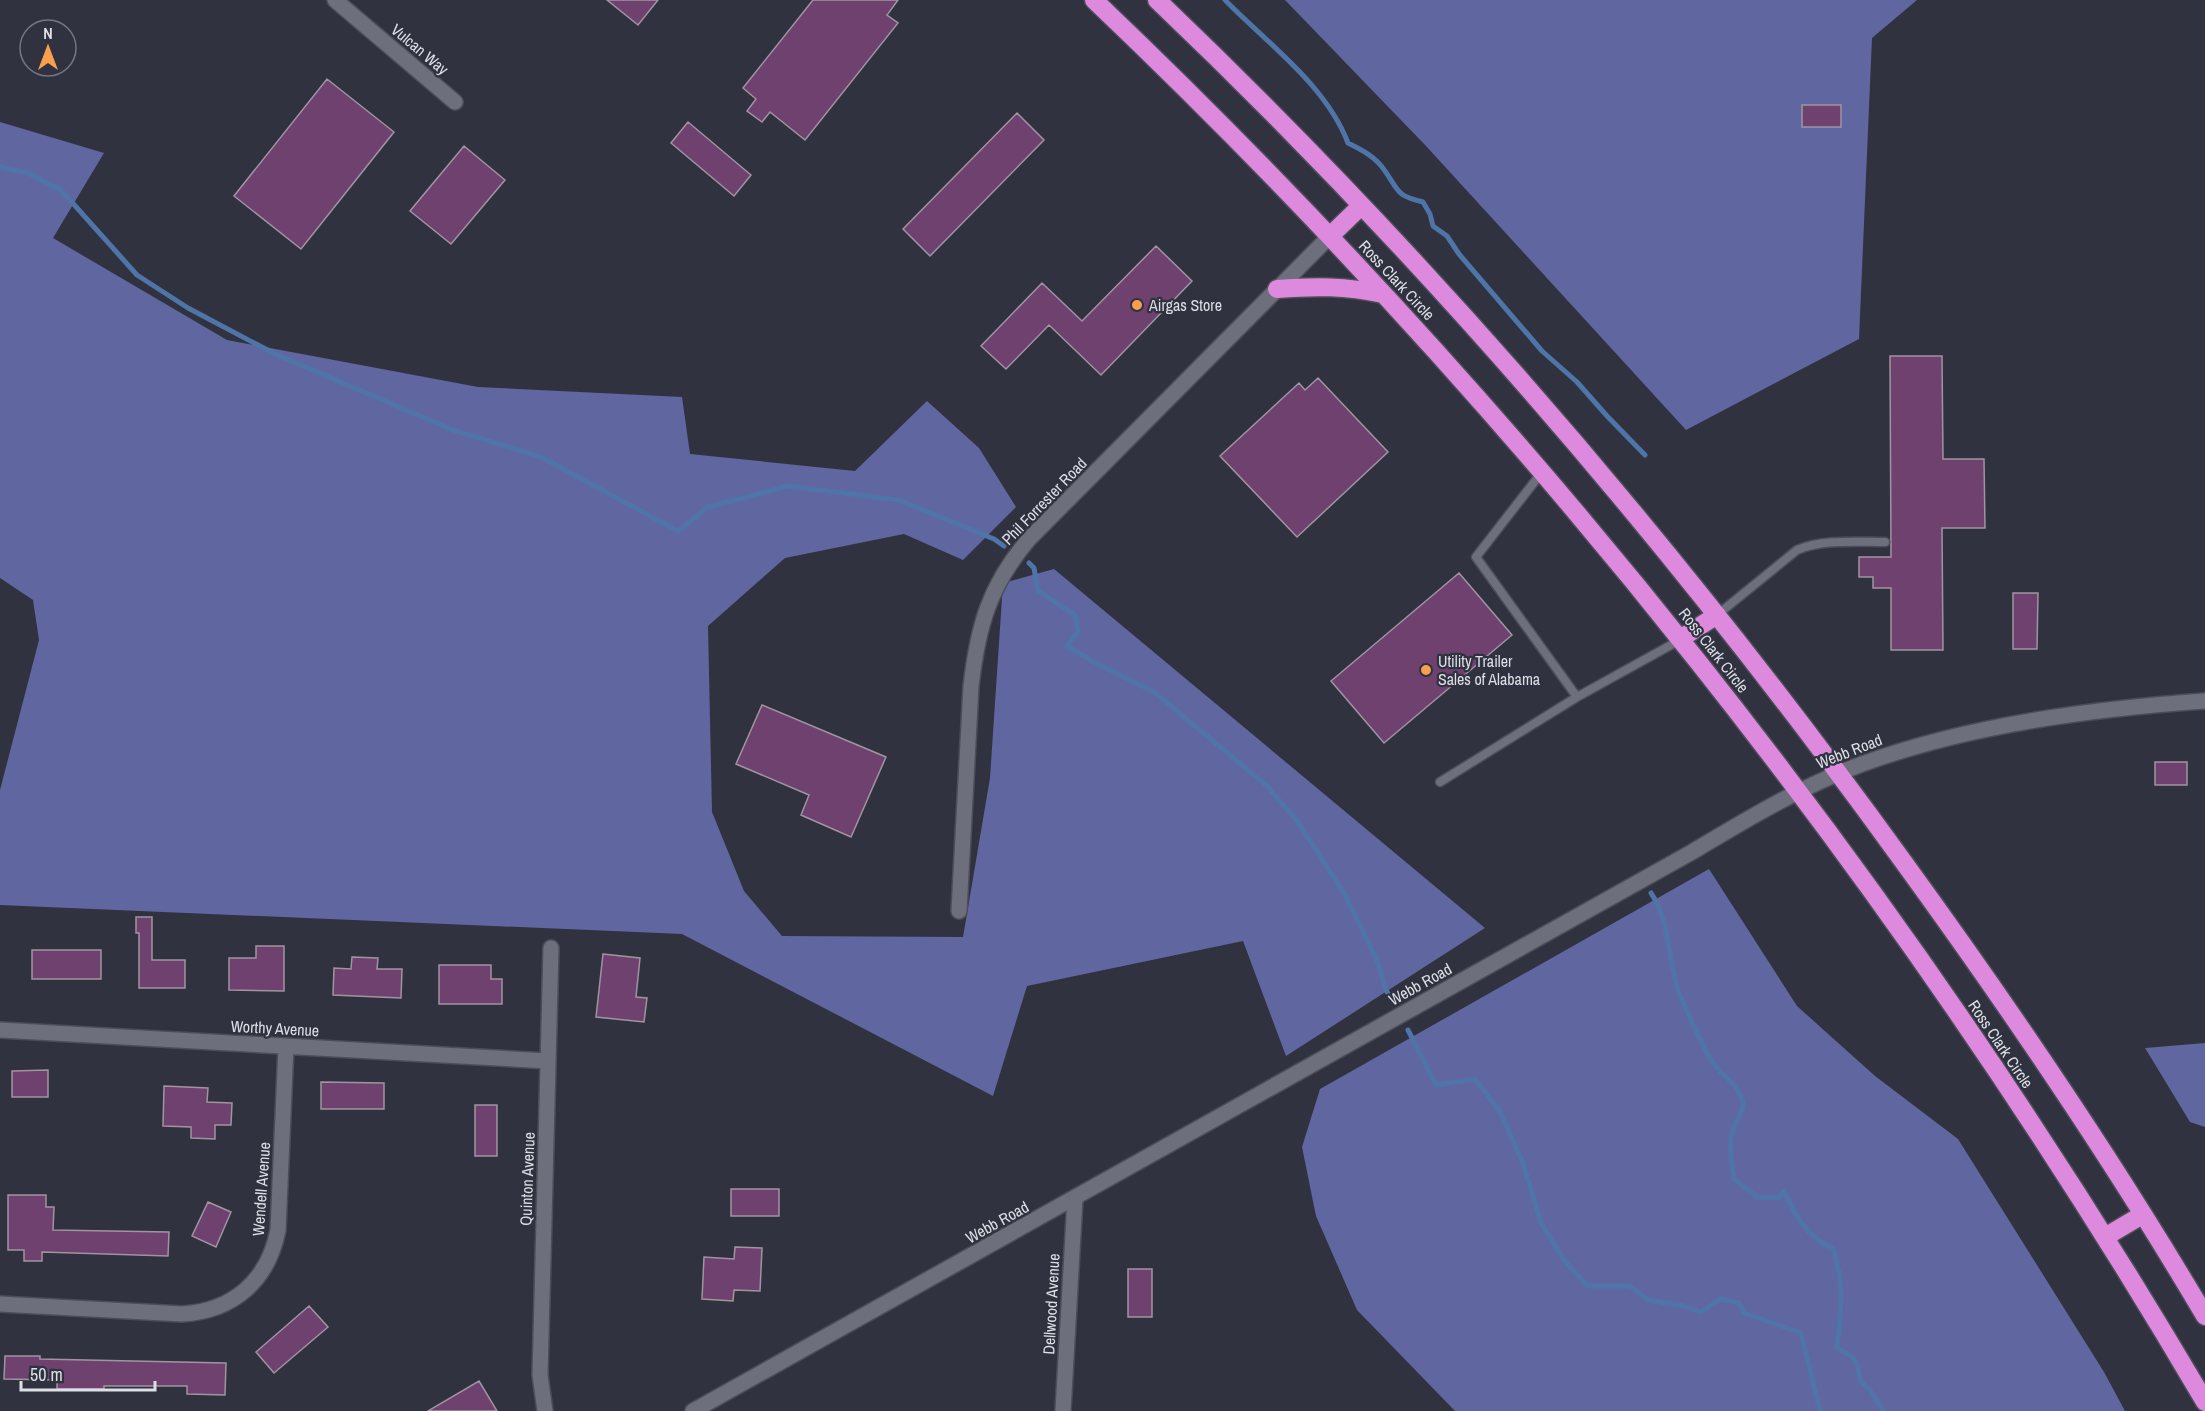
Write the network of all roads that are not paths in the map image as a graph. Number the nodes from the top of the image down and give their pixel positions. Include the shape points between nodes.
1 (335, 0) edge
2 (1094, 0) edge
3 (1157, 0) edge
4 (455, 102) dead end
5 (1361, 206) junction
6 (1330, 236) junction
7 (1277, 289) junction
8 (1383, 294) junction
9 (1542, 471) junction
10 (1885, 542) dead end
11 (1717, 615) junction
12 (1680, 639) junction
13 (1577, 697) junction
14 (2205, 701) edge
15 (1840, 773) junction
16 (1440, 782) dead end
17 (1798, 791) junction
18 (958, 911) dead end
19 (551, 948) dead end
20 (0, 1030) edge
21 (286, 1046) junction
22 (548, 1061) junction
23 (1075, 1199) junction
24 (2142, 1215) junction
25 (2105, 1237) junction
26 (0, 1304) edge
27 (2205, 1316) edge
28 (2205, 1402) edge
29 (545, 1411) edge
30 (693, 1411) edge
31 (1063, 1411) edge

1 - 4 street, Vulcan Way
2 - 6 highway, Ross Clark Circle
3 - 5 highway, Ross Clark Circle
5 - 6 highway
5 - 11 highway, Ross Clark Circle via 1524,385
6 - 7 street, Phil Forrester Road
6 - 8 highway, Ross Clark Circle
7 - 8 highway via 1340,287
7 - 18 street, Phil Forrester Road via 1029,539 998,582 984,617 971,686
8 - 9 highway, Ross Clark Circle
9 - 12 highway, Ross Clark Circle
9 - 13 lane via 1476,557
10 - 11 lane via 1820,544 1797,550
11 - 12 highway
11 - 15 highway, Ross Clark Circle
12 - 13 lane
12 - 17 highway, Ross Clark Circle
13 - 16 lane
14 - 15 street, Webb Road via 2103,711 1952,737
15 - 17 street, Webb Road
15 - 24 highway, Ross Clark Circle via 2006,1006
17 - 23 street, Webb Road
17 - 25 highway, Ross Clark Circle via 1965,1026
19 - 22 street, Quinton Avenue
20 - 21 street, Worthy Avenue
21 - 22 street, Worthy Avenue
21 - 26 street, Wendell Avenue via 276,1243 267,1263 246,1290 216,1308 182,1314
22 - 29 street, Quinton Avenue via 540,1375
23 - 30 street, Webb Road
23 - 31 street, Dellwood Avenue
24 - 25 highway
24 - 27 highway, Ross Clark Circle
25 - 28 highway, Ross Clark Circle

